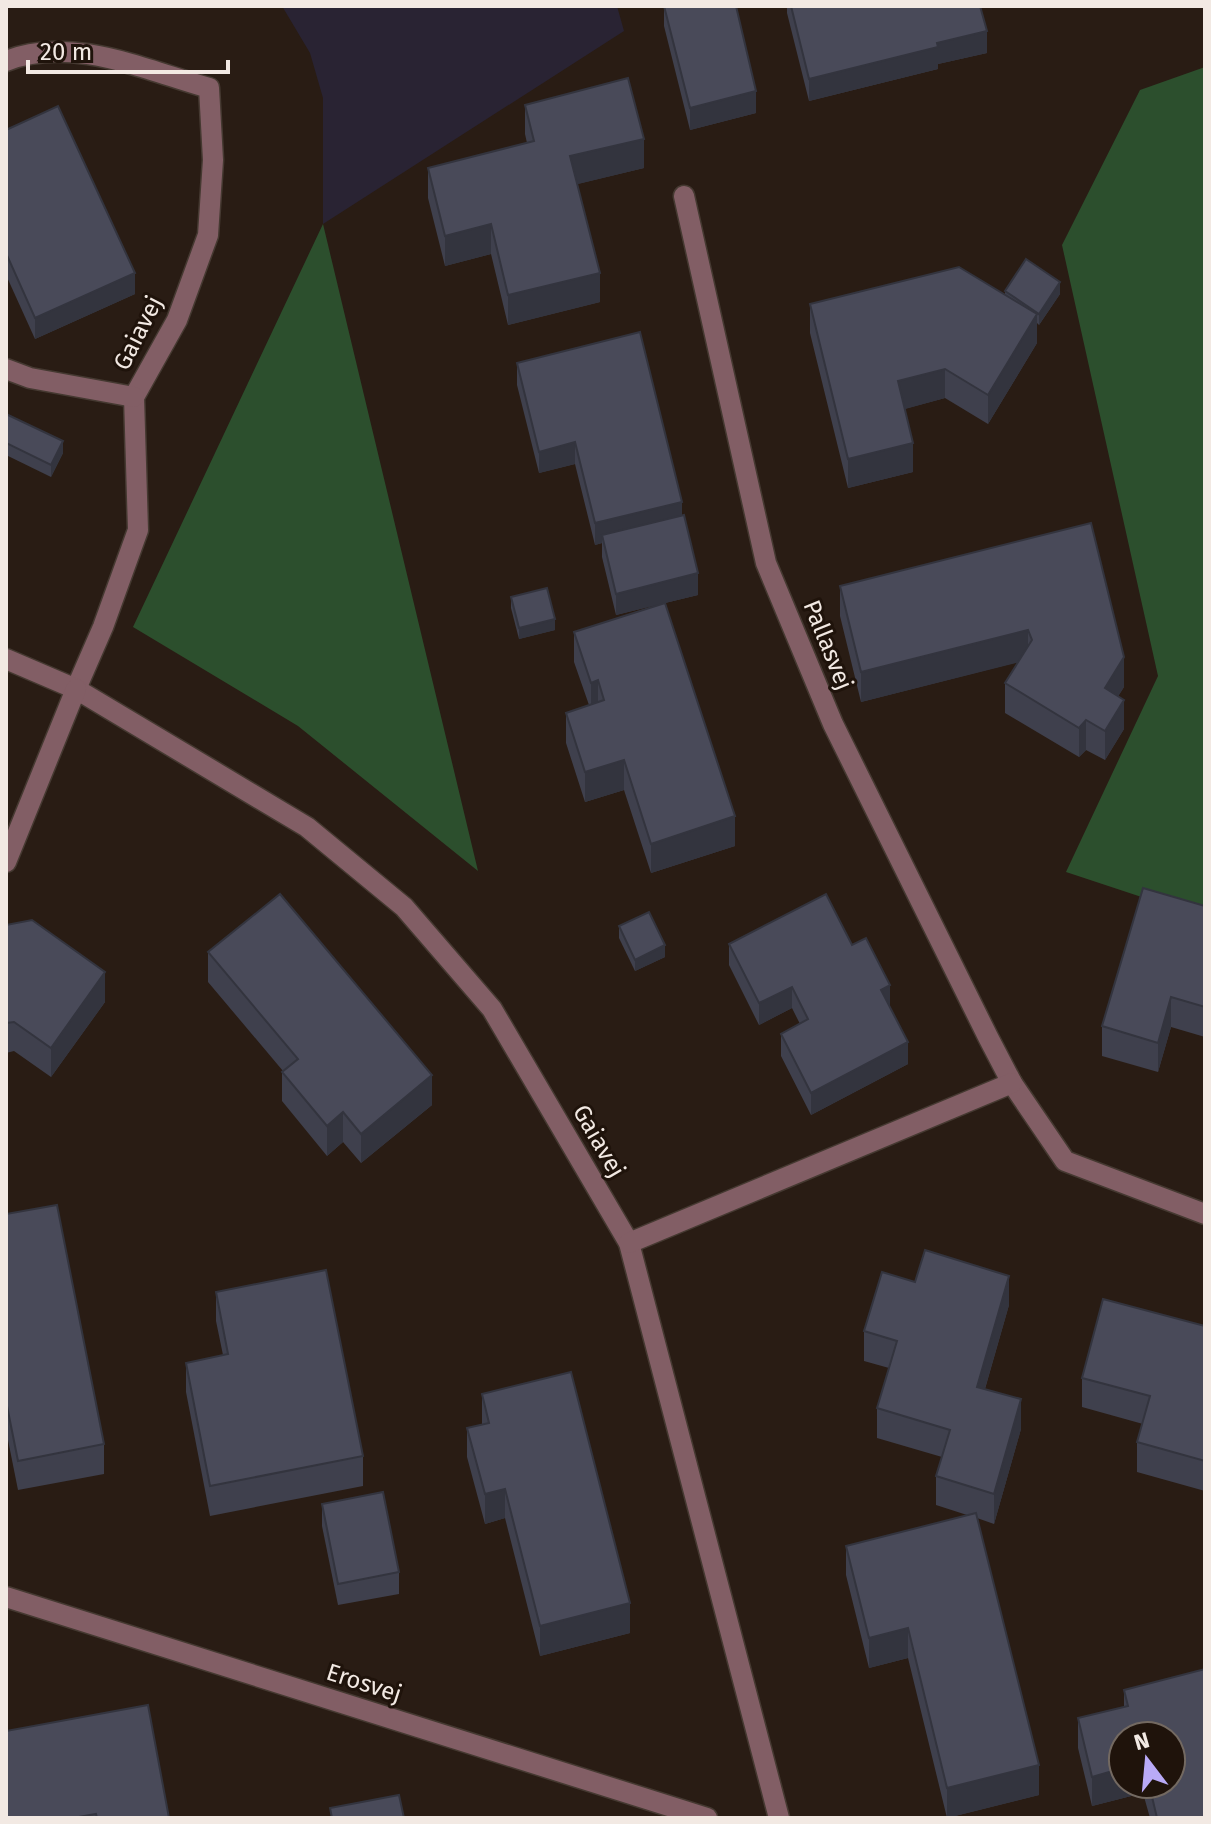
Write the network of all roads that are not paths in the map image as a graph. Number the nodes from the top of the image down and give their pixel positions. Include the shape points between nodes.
1 (6, 61) edge
2 (684, 196) dead end
3 (6, 369) edge
4 (134, 397) junction
5 (6, 659) edge
6 (76, 689) junction
7 (6, 862) edge
8 (1012, 1083) junction
9 (1205, 1214) edge
10 (629, 1243) junction
11 (6, 1597) edge
12 (707, 1818) edge
13 (779, 1818) edge

1 - 4 street, Gaiavej via 26,53 83,52 209,88 213,160 208,235 177,320
2 - 8 street, Pallasvej via 766,563 833,724
3 - 4 street
4 - 6 street, Gaiavej via 138,530
5 - 6 street, Gaiavej
6 - 7 street
6 - 10 street, Gaiavej via 307,827 404,907 492,1009
8 - 9 street, Pallasvej via 1065,1161
8 - 10 street
10 - 13 street, Gaiavej
11 - 12 street, Erosvej

